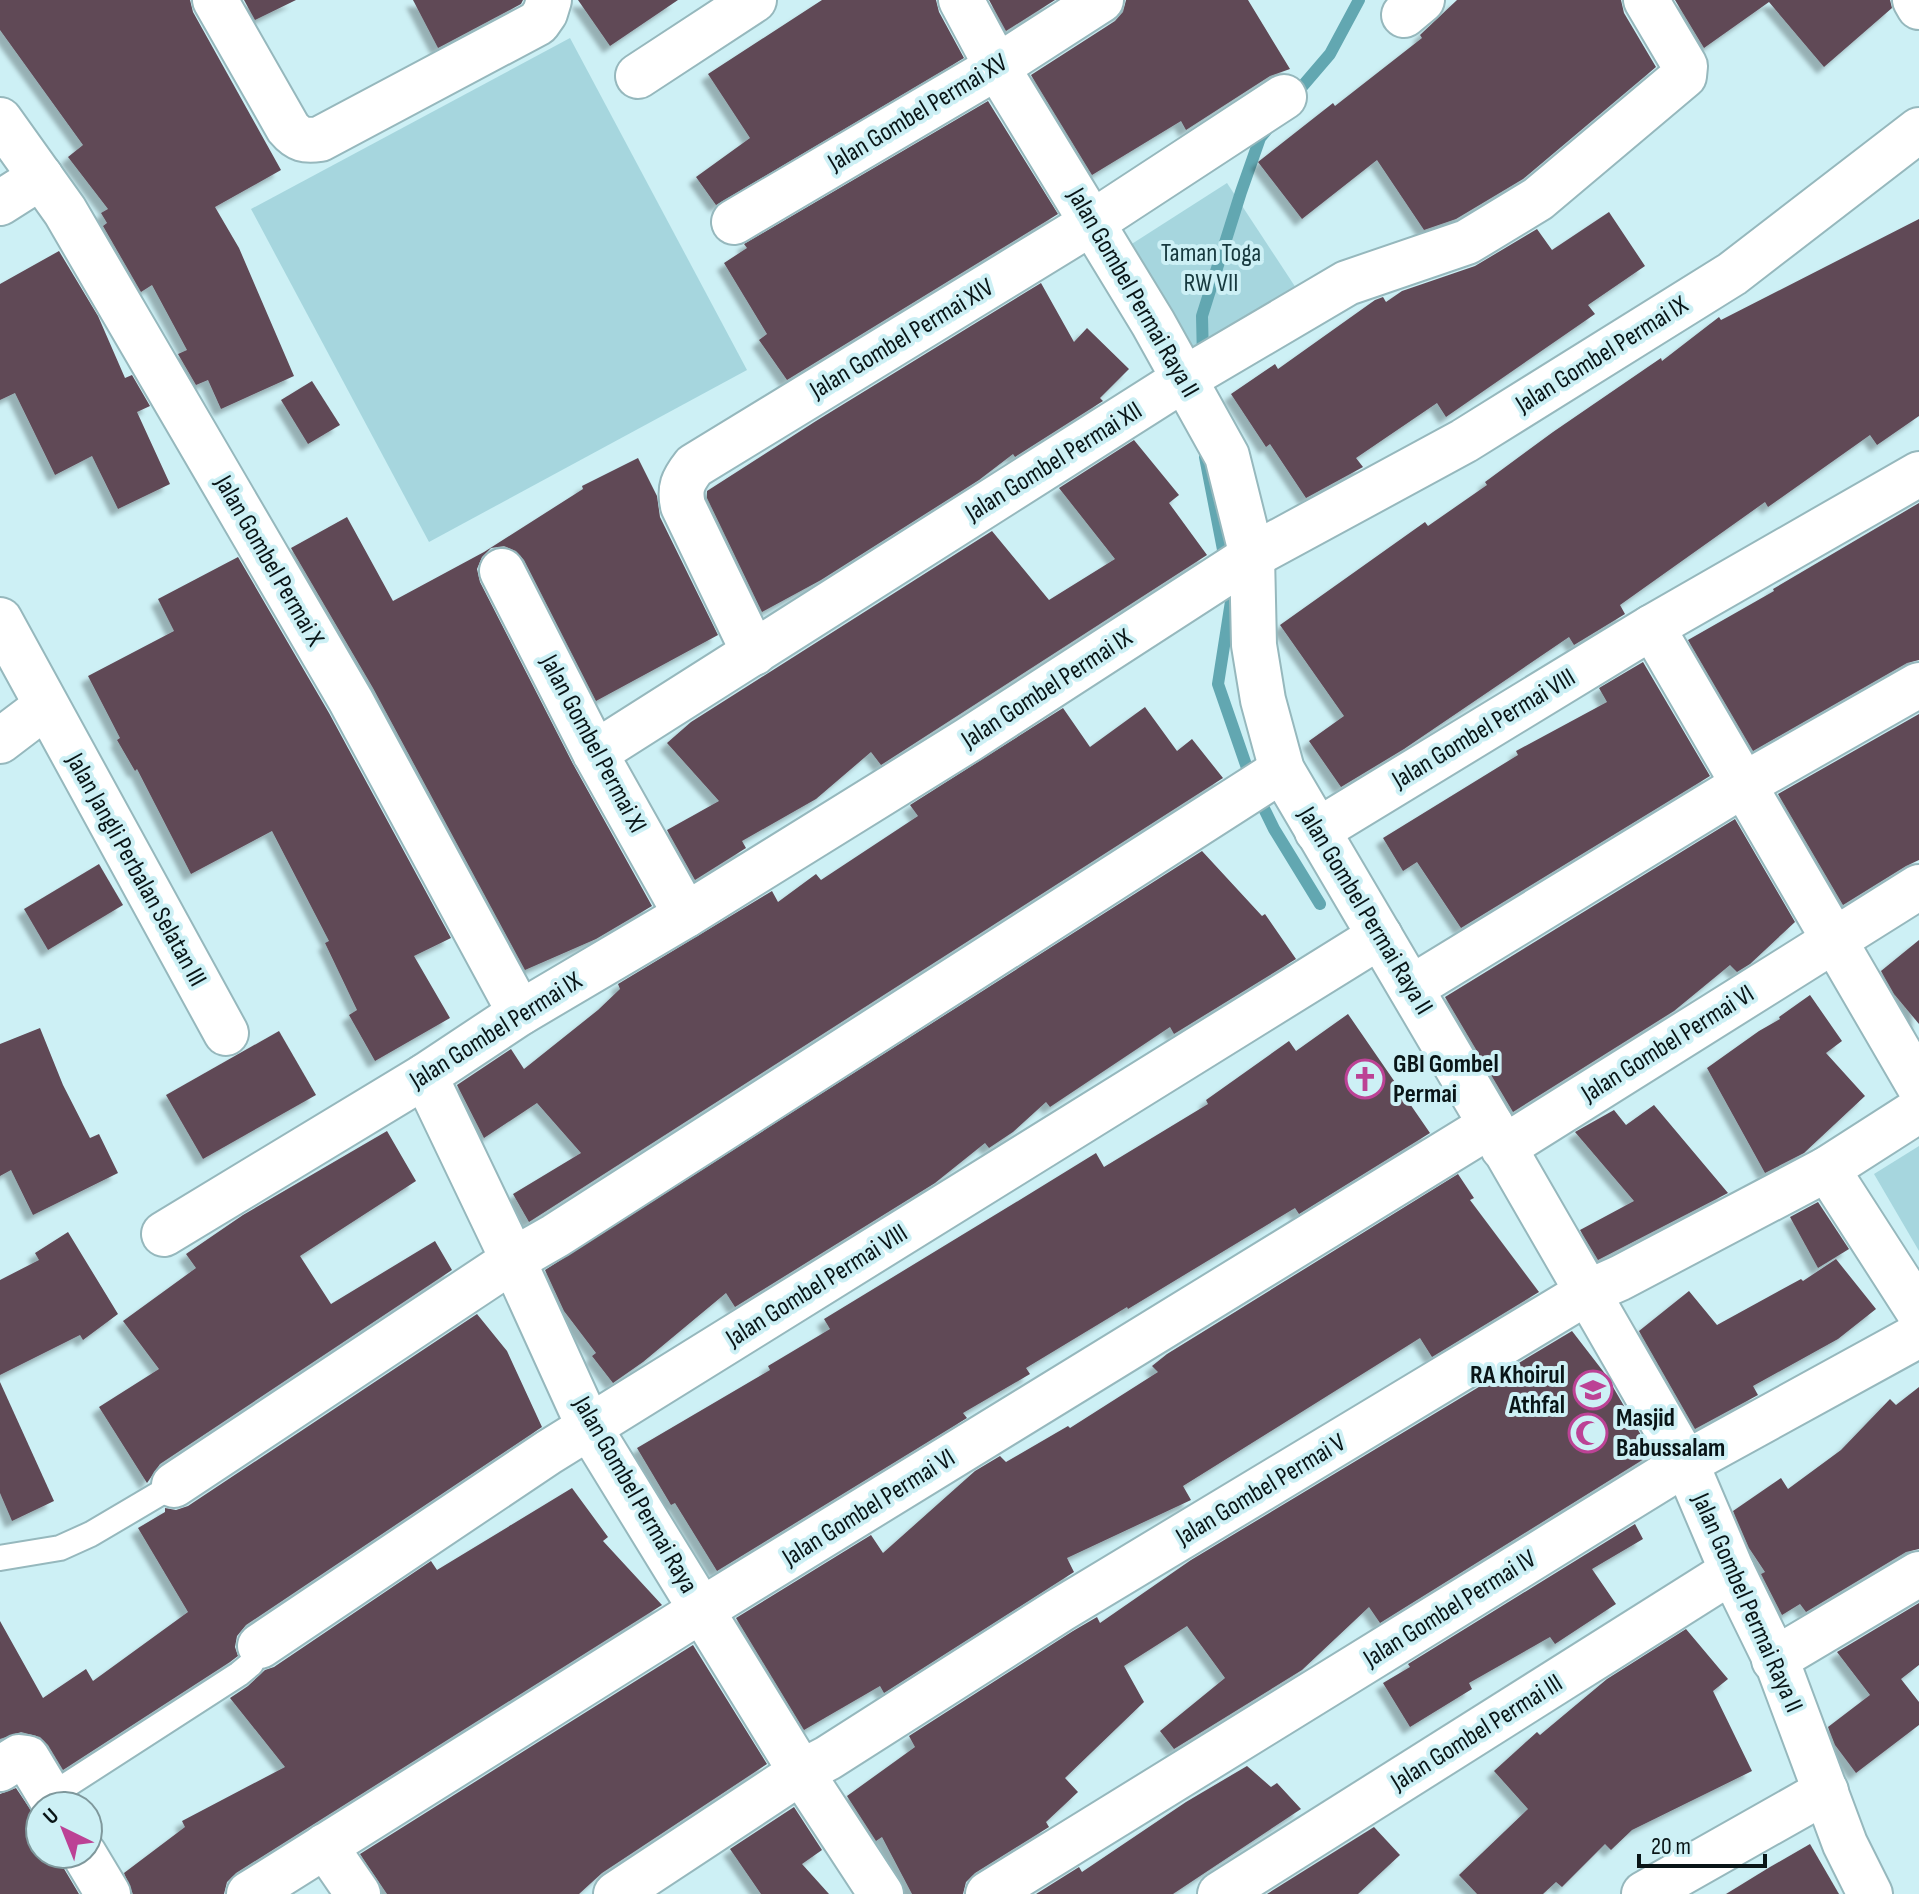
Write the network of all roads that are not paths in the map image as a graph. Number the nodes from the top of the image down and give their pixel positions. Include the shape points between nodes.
1 (215, 0) edge
2 (549, 0) edge
3 (754, 0) edge
4 (961, 0) edge
5 (1101, 0) edge
6 (1646, 0) edge
7 (1915, 0) edge
8 (1919, 7) edge
9 (997, 67) junction
10 (638, 76) dead end
11 (1284, 97) dead end
12 (0, 120) edge
13 (1919, 130) edge
14 (41, 177) junction
15 (0, 203) edge
16 (734, 222) dead end
17 (1093, 222) junction
18 (1184, 379) junction
19 (1919, 474) edge
20 (1252, 556) junction
21 (502, 571) dead end
22 (0, 620) edge
23 (1652, 627) junction
24 (754, 653) junction
25 (1919, 685) edge
26 (46, 706) junction
27 (0, 741) edge
28 (595, 753) junction
29 (1282, 770) junction
30 (1743, 785) junction
31 (1317, 831) junction
32 (1919, 887) edge
33 (686, 915) junction
34 (1380, 936) junction
35 (1833, 939) junction
36 (1411, 988) junction
37 (520, 1013) junction
38 (226, 1033) dead end
39 (425, 1076) junction
40 (1919, 1086) edge
41 (1919, 1110) edge
42 (1497, 1137) junction
43 (1827, 1169) junction
44 (164, 1234) dead end
45 (513, 1260) junction
46 (1586, 1293) junction
47 (1919, 1312) edge
48 (1919, 1335) edge
49 (589, 1427) junction
50 (1686, 1463) junction
51 (174, 1485) joint
52 (0, 1558) edge
53 (1732, 1571) junction
54 (1919, 1574) edge
55 (703, 1609) junction
56 (260, 1646) joint
57 (1774, 1660) junction
58 (0, 1769) edge
59 (801, 1772) junction
60 (46, 1790) edge
61 (69, 1790) edge
62 (1826, 1791) junction
63 (325, 1846) junction
64 (94, 1870) edge
65 (108, 1894) edge
66 (249, 1894) edge
67 (358, 1894) edge
68 (616, 1894) edge
69 (881, 1894) edge
70 (988, 1894) edge
71 (1220, 1894) edge
72 (1644, 1894) edge
73 (1870, 1894) edge

1 - 2 street via 288,128 306,141 320,139 538,23
3 - 10 street
4 - 9 street, Jalan Gombel Permai Raya II
5 - 9 street, Jalan Gombel Permai XV
6 - 18 street, Jalan Gombel Permai XII via 1685,66 1684,76 1538,199 1467,242 1347,283
7 - 8 street
9 - 16 street, Jalan Gombel Permai XV
9 - 17 street, Jalan Gombel Permai Raya II
11 - 17 street, Jalan Gombel Permai XIV
12 - 14 street, Jalan Gombel Permai X
13 - 20 street, Jalan Gombel Permai IX via 1732,274 1464,441
14 - 15 street
14 - 37 street, Jalan Gombel Permai X via 351,701
17 - 18 street, Jalan Gombel Permai Raya II
17 - 24 street, Jalan Gombel Permai XIV via 708,457 683,480 683,506
18 - 20 street, Jalan Gombel Permai Raya II via 1227,456
18 - 24 street, Jalan Gombel Permai XII
19 - 23 street, Jalan Gombel Permai VIII
20 - 29 street, Jalan Gombel Permai Raya II via 1254,645
20 - 33 street, Jalan Gombel Permai IX
21 - 28 street, Jalan Gombel Permai XI
22 - 26 street, Jalan Jangli Perbalan Selatan III
23 - 30 street
23 - 31 street, Jalan Gombel Permai VIII
24 - 28 street, Jalan Gombel Permai XII
25 - 30 street
26 - 27 street
26 - 38 street, Jalan Jangli Perbalan Selatan III
28 - 33 street, Jalan Gombel Permai XI
29 - 31 street, Jalan Gombel Permai Raya II
29 - 45 street
30 - 35 street
30 - 36 street
31 - 34 street, Jalan Gombel Permai Raya II
32 - 35 street, Jalan Gombel Permai VI
33 - 37 street, Jalan Gombel Permai IX
34 - 36 street, Jalan Gombel Permai Raya II
34 - 49 street, Jalan Gombel Permai VIII
35 - 40 street
35 - 42 street, Jalan Gombel Permai VI
36 - 42 street, Jalan Gombel Permai Raya II
37 - 39 street, Jalan Gombel Permai IX
39 - 44 street, Jalan Gombel Permai IX
39 - 45 street, Jalan Gombel Permai Raya
41 - 43 street, Jalan Gombel Permai V
42 - 46 street, Jalan Gombel Permai Raya II
42 - 55 street, Jalan Gombel Permai VI
43 - 46 street, Jalan Gombel Permai V
43 - 47 street
45 - 49 street, Jalan Gombel Permai Raya
45 - 51 street
46 - 50 street, Jalan Gombel Permai Raya II
46 - 59 street, Jalan Gombel Permai V
48 - 50 street, Jalan Gombel Permai IV
49 - 55 street, Jalan Gombel Permai Raya
49 - 56 street, Jalan Gombel Permai VIII
50 - 53 street, Jalan Gombel Permai Raya II
50 - 70 street, Jalan Gombel Permai IV
51 - 52 lane via 60,1548
53 - 57 street, Jalan Gombel Permai Raya II
53 - 71 street, Jalan Gombel Permai III
54 - 57 street
55 - 59 street, Jalan Gombel Permai Raya
55 - 63 street, Jalan Gombel Permai VI
56 - 61 lane via 239,1674
57 - 62 street, Jalan Gombel Permai Raya II
58 - 60 street via 27,1758
59 - 68 street, Jalan Gombel Permai V
59 - 69 street, Jalan Gombel Permai Raya
62 - 72 street
62 - 73 street, Jalan Gombel Permai Raya II
63 - 66 street, Jalan Gombel Permai VI
63 - 67 street
64 - 65 street

